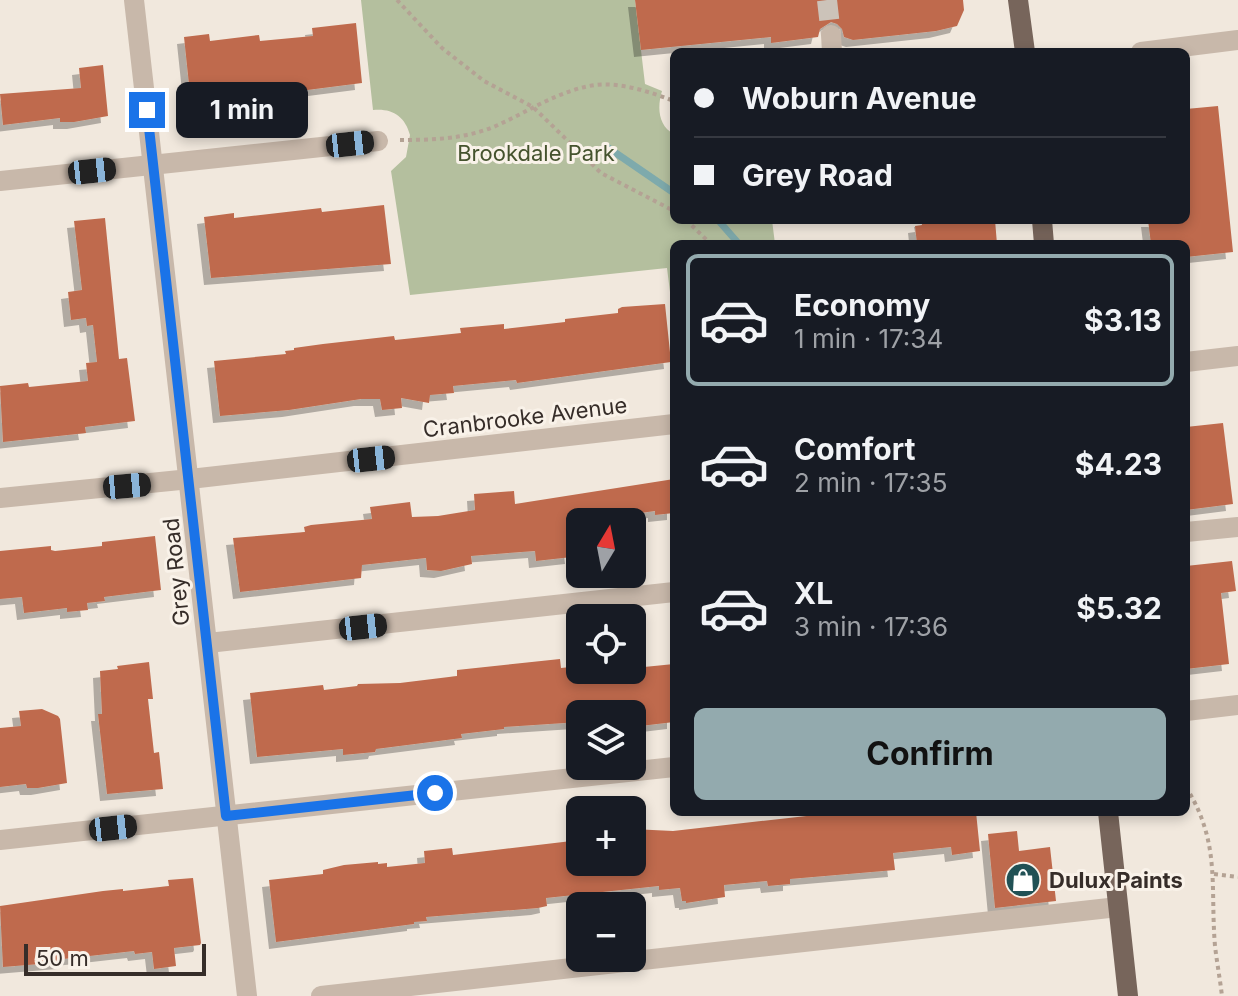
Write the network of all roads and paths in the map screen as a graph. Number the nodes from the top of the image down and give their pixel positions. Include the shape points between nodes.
1 (134, 0) edge
2 (397, 0) edge
3 (1018, 0) edge
4 (1238, 40) edge
5 (1024, 48) edge
6 (1173, 48) edge
7 (670, 100) edge
8 (533, 107) junction
9 (378, 141) joint
10 (154, 165) junction
11 (0, 181) edge
12 (670, 209) edge
13 (690, 224) edge
14 (707, 240) edge
15 (1238, 356) edge
16 (1190, 362) edge
17 (670, 424) edge
18 (190, 479) junction
19 (0, 498) edge
20 (1238, 527) edge
21 (1190, 532) edge
22 (670, 592) edge
23 (208, 643) junction
24 (1238, 705) edge
25 (1190, 711) edge
26 (670, 767) edge
27 (1190, 794) edge
28 (226, 816) junction
29 (1108, 816) edge
30 (0, 840) edge
31 (1214, 874) junction
32 (1238, 877) edge
33 (1118, 907) junction
34 (247, 996) edge
35 (321, 996) edge
36 (1128, 996) edge
37 (1222, 996) edge

1 - 10 street, Grey Road
2 - 8 path via 442,48 484,81
3 - 5 main road
4 - 6 street
7 - 8 path via 597,85
8 - 9 path via 461,137
8 - 12 path via 601,173
9 - 10 street
10 - 11 street
10 - 18 street, Grey Road
13 - 14 path
15 - 16 street
17 - 18 street, Cranbrooke Avenue
18 - 19 street, Cranbrooke Avenue
18 - 23 street, Grey Road
20 - 21 street
22 - 23 street
23 - 28 street, Grey Road
24 - 25 street
26 - 28 street
27 - 31 path
28 - 30 street
28 - 34 street, Grey Road
29 - 33 main road
31 - 32 path
31 - 37 path
33 - 35 street
33 - 36 main road

